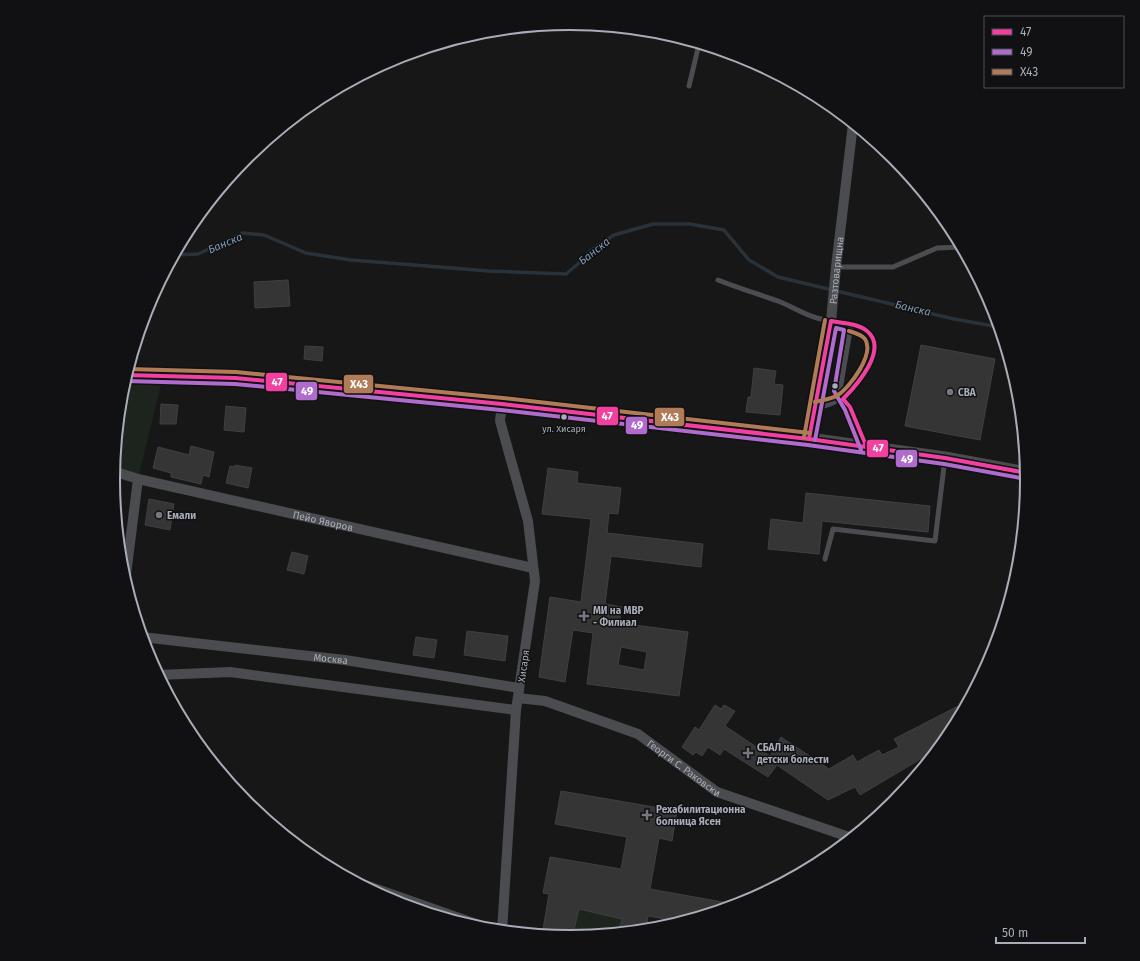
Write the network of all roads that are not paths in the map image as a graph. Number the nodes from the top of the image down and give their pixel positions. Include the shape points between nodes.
1 (698, 49) edge
2 (689, 86) dead end
3 (852, 130) edge
4 (955, 247) edge
5 (836, 267) junction
6 (718, 280) dead end
7 (832, 316) junction
8 (851, 325) junction
9 (132, 375) edge
10 (843, 399) junction
11 (502, 404) junction
12 (816, 408) junction
13 (809, 439) junction
14 (867, 448) junction
15 (944, 458) junction
16 (1020, 472) edge
17 (120, 473) edge
18 (138, 479) junction
19 (825, 559) dead end
20 (127, 564) edge
21 (533, 568) junction
22 (148, 639) edge
23 (164, 675) edge
24 (519, 693) junction
25 (516, 710) junction
26 (846, 836) edge
27 (393, 895) edge
28 (454, 916) edge
29 (502, 926) edge

1 - 2 lane
3 - 5 street, Разтоварищна
4 - 5 lane via 937,248 893,267
5 - 7 street, Разтоварищна
6 - 7 lane via 777,301 803,314
7 - 8 lane
7 - 12 street, Разтоварищна
8 - 10 lane via 840,390
8 - 10 lane via 867,331 872,336 874,355 864,374
9 - 11 street via 235,378
10 - 12 lane
10 - 14 lane via 850,407
11 - 13 street
11 - 21 street, Хисаря via 500,421 528,520
12 - 13 street, Разтоварищна
13 - 14 street
14 - 15 street
15 - 16 street
15 - 19 lane via 935,541 833,529
17 - 18 street, Пейо Яворов
18 - 20 street
18 - 21 street, Пейо Яворов
21 - 24 street, Хисаря via 535,581
22 - 24 street, Москва via 345,660
23 - 25 street via 230,672
24 - 25 street, Хисаря
24 - 26 street, Георги С. Раковски via 638,734 717,792
25 - 29 street, Хисаря
27 - 28 street

